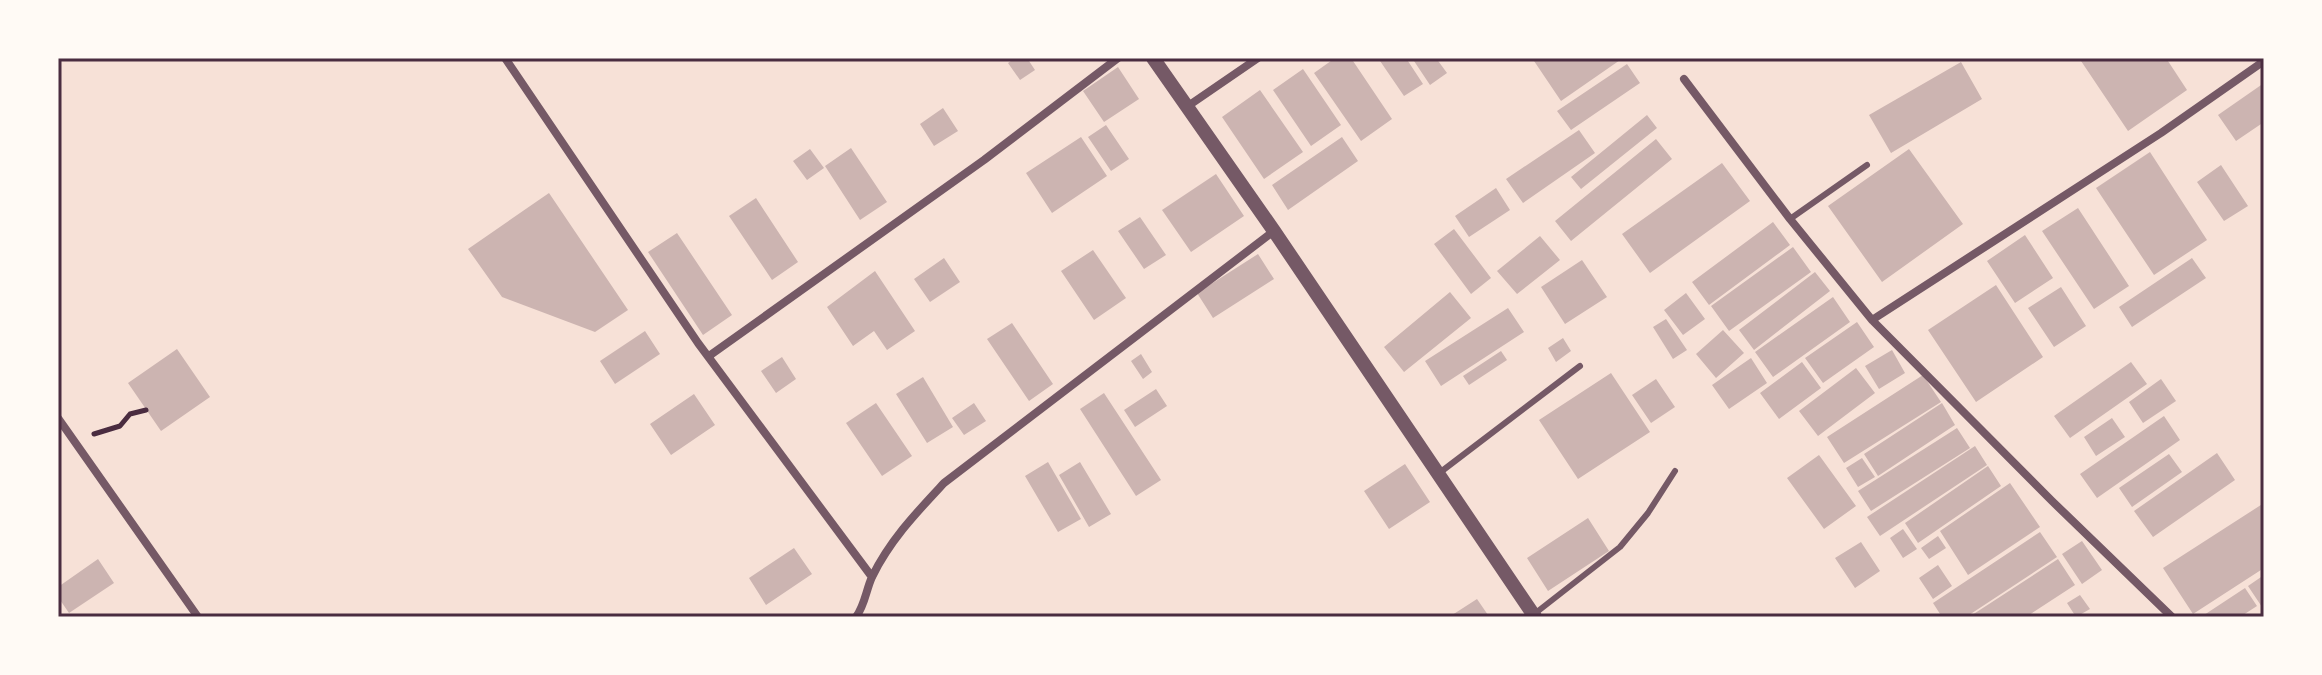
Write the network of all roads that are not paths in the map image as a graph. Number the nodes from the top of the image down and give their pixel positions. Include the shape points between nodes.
1 (505, 58) edge
2 (1118, 58) edge
3 (1153, 58) edge
4 (1258, 58) edge
5 (2264, 61) edge
6 (1684, 79) dead end
7 (1188, 106) junction
8 (1867, 165) dead end
9 (1790, 219) junction
10 (1274, 231) junction
11 (1872, 320) junction
12 (709, 356) junction
13 (1580, 366) dead end
14 (58, 418) edge
15 (1675, 471) dead end
16 (1438, 474) junction
17 (872, 577) junction
18 (1534, 616) edge
19 (198, 617) edge
20 (856, 617) edge
21 (2172, 617) edge

1 - 12 street
2 - 12 street
3 - 7 street
4 - 7 street
5 - 11 street
6 - 9 street
7 - 10 street
8 - 9 lane
9 - 11 street
10 - 16 street
10 - 17 street via 944,483 904,525
11 - 21 street
12 - 17 street
13 - 16 lane
14 - 19 street
15 - 18 lane via 1620,547
16 - 18 street
17 - 20 street

